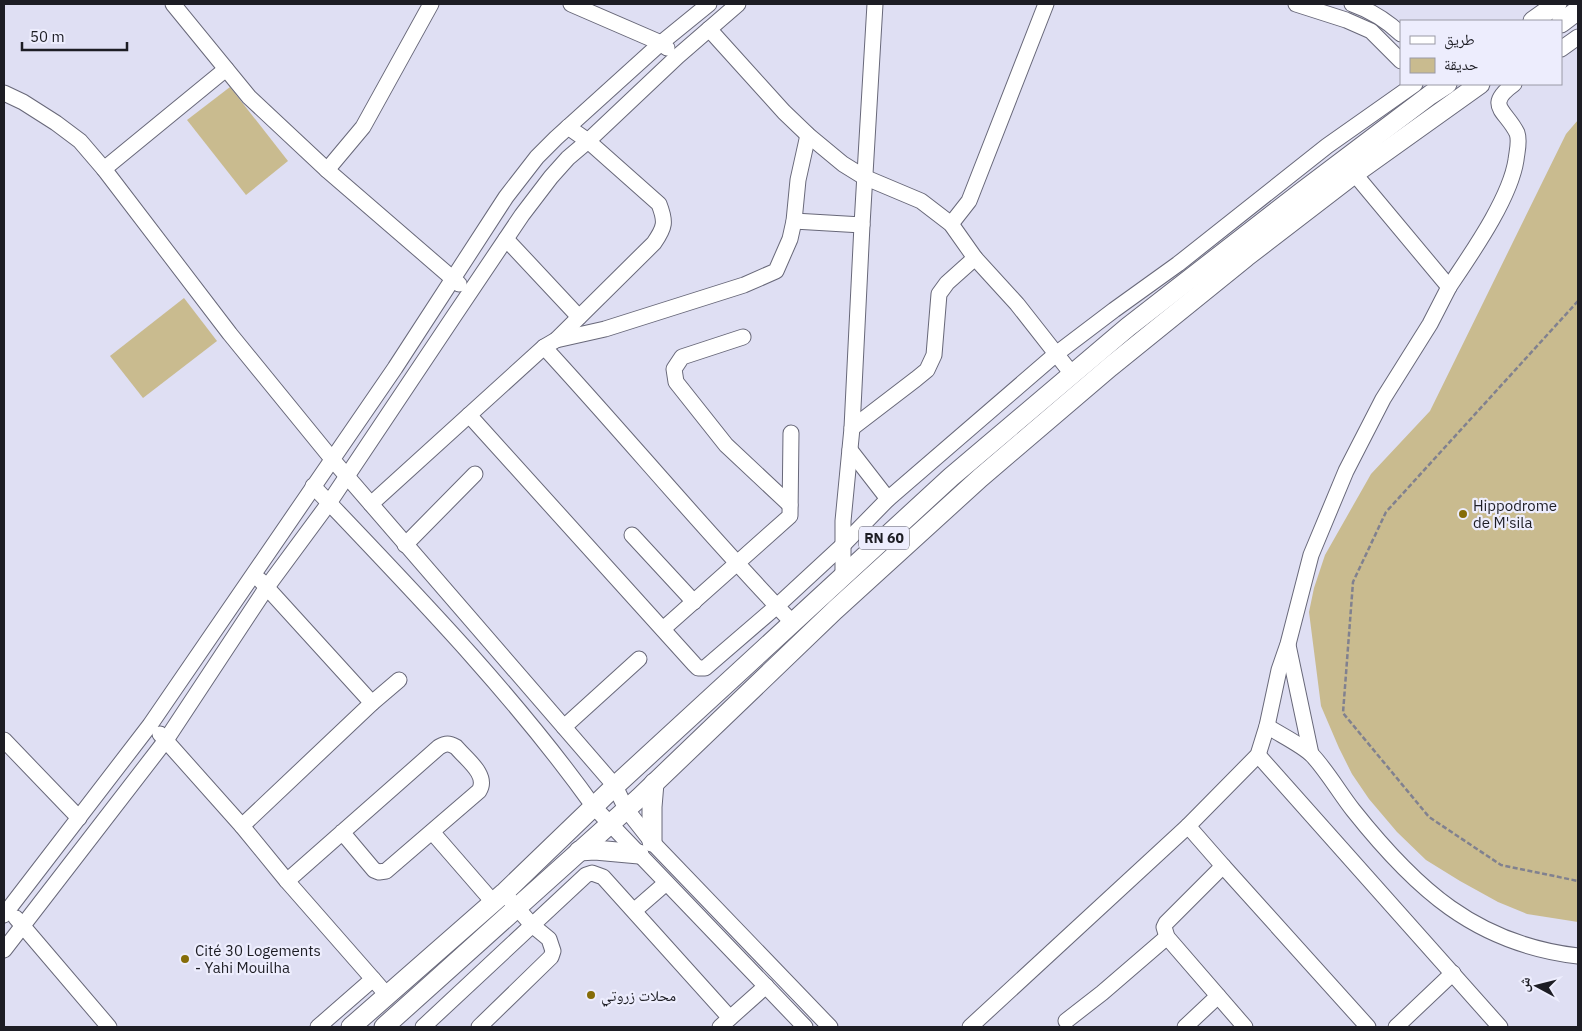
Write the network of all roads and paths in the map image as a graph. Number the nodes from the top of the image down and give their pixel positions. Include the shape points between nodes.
1 (173, 4) edge
2 (431, 4) edge
3 (571, 4) edge
4 (709, 4) edge
5 (738, 4) edge
6 (875, 4) edge
7 (1046, 4) edge
8 (1296, 4) edge
9 (1352, 4) edge
10 (1557, 4) edge
11 (694, 9) edge
12 (1578, 10) edge
13 (1534, 20) edge
14 (1562, 22) edge
15 (709, 29) junction
16 (1400, 33) edge
17 (1578, 37) edge
18 (661, 43) junction
19 (1562, 48) edge
20 (678, 56) junction
21 (1400, 60) edge
22 (226, 70) junction
23 (1439, 85) edge
24 (1477, 85) edge
25 (1513, 85) edge
26 (1422, 87) edge
27 (1456, 91) edge
28 (4, 93) edge
29 (1443, 110) junction
30 (568, 127) junction
31 (808, 135) junction
32 (588, 141) junction
33 (1349, 167) junction
34 (104, 168) junction
35 (327, 170) junction
36 (864, 177) junction
37 (794, 221) junction
38 (951, 224) junction
39 (862, 225) junction
40 (506, 240) junction
41 (976, 258) junction
42 (453, 278) junction
43 (1449, 288) junction
44 (469, 294) junction
45 (1578, 301) edge
46 (579, 317) junction
47 (743, 337) dead end
48 (550, 343) junction
49 (1056, 354) junction
50 (1072, 374) junction
51 (469, 415) junction
52 (852, 428) junction
53 (791, 433) dead end
54 (850, 450) junction
55 (332, 459) junction
56 (475, 474) dead end
57 (347, 476) junction
58 (313, 486) junction
59 (888, 499) junction
60 (330, 503) junction
61 (371, 504) junction
62 (790, 505) junction
63 (632, 535) dead end
64 (405, 545) junction
65 (843, 545) junction
66 (736, 564) junction
67 (254, 574) junction
68 (843, 576) junction
69 (267, 587) junction
70 (694, 602) junction
71 (777, 606) junction
72 (793, 623) junction
73 (663, 629) junction
74 (1288, 644) junction
75 (639, 659) dead end
76 (399, 680) dead end
77 (372, 703) junction
78 (150, 725) junction
79 (1267, 726) junction
80 (564, 727) junction
81 (4, 740) edge
82 (166, 740) junction
83 (1311, 754) junction
84 (1258, 755) junction
85 (654, 783) junction
86 (615, 786) junction
87 (594, 807) junction
88 (626, 809) junction
89 (79, 818) junction
90 (610, 824) junction
91 (242, 826) junction
92 (1188, 826) junction
93 (342, 832) junction
94 (433, 833) junction
95 (646, 848) junction
96 (579, 851) junction
97 (1223, 866) junction
98 (287, 881) junction
99 (1578, 881) edge
100 (666, 883) junction
101 (499, 897) junction
102 (517, 908) junction
103 (635, 910) junction
104 (6, 912) edge
105 (23, 924) junction
106 (532, 925) junction
107 (1167, 937) junction
108 (4, 950) edge
109 (1578, 956) edge
110 (1453, 973) junction
111 (373, 980) junction
112 (766, 986) junction
113 (387, 995) junction
114 (1218, 996) junction
115 (725, 1023) edge
116 (429, 1025) edge
117 (1065, 1025) edge
118 (109, 1027) edge
119 (318, 1027) edge
120 (351, 1027) edge
121 (384, 1027) edge
122 (479, 1027) edge
123 (805, 1027) edge
124 (830, 1027) edge
125 (970, 1027) edge
126 (1185, 1027) edge
127 (1245, 1027) edge
128 (1368, 1027) edge
129 (1396, 1027) edge
130 (1500, 1027) edge

1 - 22 street
2 - 35 street via 363,127
3 - 18 street
4 - 11 street
5 - 15 street
6 - 36 street
7 - 38 street via 969,201
8 - 21 street via 1371,31
9 - 16 street via 1369,10
10 - 13 main road
11 - 18 street
12 - 14 main road
15 - 20 street
15 - 31 street
17 - 19 street
18 - 20 street
18 - 30 street
20 - 32 street
22 - 34 street
22 - 35 street via 249,98
23 - 26 main road, RN 60
24 - 27 main road, RN 60
25 - 43 street via 1500,95 1499,102 1518,139 1515,168 1485,231
26 - 29 street
26 - 33 main road, RN 60
26 - 49 street via 1327,146 1178,264
27 - 29 main road, RN 60
28 - 34 street via 56,123 80,141
29 - 33 main road, RN 60
30 - 32 street
30 - 42 street via 537,157 506,197
31 - 36 street
31 - 37 street via 798,180
32 - 40 street via 551,177
32 - 46 street via 659,204 664,217 663,230 654,243
33 - 43 street
33 - 50 main road, RN 60 via 1128,327
33 - 85 main road, RN 60 via 980,478 835,610
34 - 55 street via 230,334
35 - 42 street
36 - 38 street via 921,201
36 - 39 street
37 - 39 street
37 - 48 street via 776,270 765,276 604,329
38 - 41 street
39 - 52 street
40 - 44 street
40 - 46 street
41 - 49 street
41 - 52 street via 946,283 939,294 931,364 916,380
42 - 44 street
42 - 55 street
43 - 74 street via 1383,399 1346,471 1311,555
44 - 57 street
45 - 99 path via 1386,512 1352,582 1343,713 1429,817 1501,866
46 - 48 street
47 - 62 street via 682,357 674,369 676,382 726,445
48 - 51 street
48 - 66 street
49 - 50 street
49 - 59 street
50 - 68 main road, RN 60 via 950,477
51 - 61 street
51 - 73 street
52 - 54 street
53 - 62 street
54 - 59 street
54 - 65 street
55 - 57 street
55 - 58 street
56 - 64 street
57 - 60 street
57 - 61 street
58 - 60 street
58 - 67 street
59 - 65 street
60 - 69 street
60 - 87 street via 504,693
61 - 64 street
62 - 66 street via 790,516
63 - 70 street
64 - 80 street
65 - 68 street
65 - 71 street
66 - 70 street
66 - 71 street
67 - 69 street
67 - 78 street
68 - 72 main road, RN 60
69 - 77 street
69 - 82 street
70 - 73 street
71 - 72 street
71 - 73 street via 702,668 694,664
72 - 86 main road, RN 60
74 - 79 street
74 - 83 street
75 - 80 street
76 - 77 street
77 - 91 street
78 - 82 street
78 - 89 street
79 - 83 street
79 - 84 street
80 - 86 street
81 - 89 street
82 - 91 street
82 - 105 street
83 - 109 street via 1401,865 1422,887 1453,911 1519,944
84 - 92 street
84 - 110 street
85 - 88 main road, RN 60
85 - 95 main road
86 - 87 main road, RN 60
86 - 88 street
87 - 90 street
87 - 101 main road, RN 60
88 - 90 main road, RN 60
88 - 95 street
89 - 104 street
90 - 95 street
90 - 96 main road, RN 60
91 - 98 street
92 - 97 street
92 - 125 street
93 - 94 street via 379,872 386,871
93 - 94 street via 439,747 451,744 481,775 482,787
93 - 98 street
94 - 101 street
95 - 96 main road
95 - 100 street
95 - 124 street
96 - 102 main road, RN 60
97 - 107 street via 1166,923
97 - 128 street
98 - 111 street
100 - 103 street
100 - 112 street
101 - 102 street
101 - 113 main road, RN 60
102 - 106 street
102 - 121 main road, RN 60
103 - 106 street via 603,877 592,873
103 - 115 street
104 - 105 street
105 - 108 street
105 - 118 street
106 - 116 street
106 - 122 street via 549,940 553,951 551,957
107 - 114 street
107 - 117 street
110 - 129 street
110 - 130 street
111 - 113 street
111 - 119 street
112 - 115 street
112 - 123 street
113 - 120 main road, RN 60
114 - 126 street
114 - 127 street

